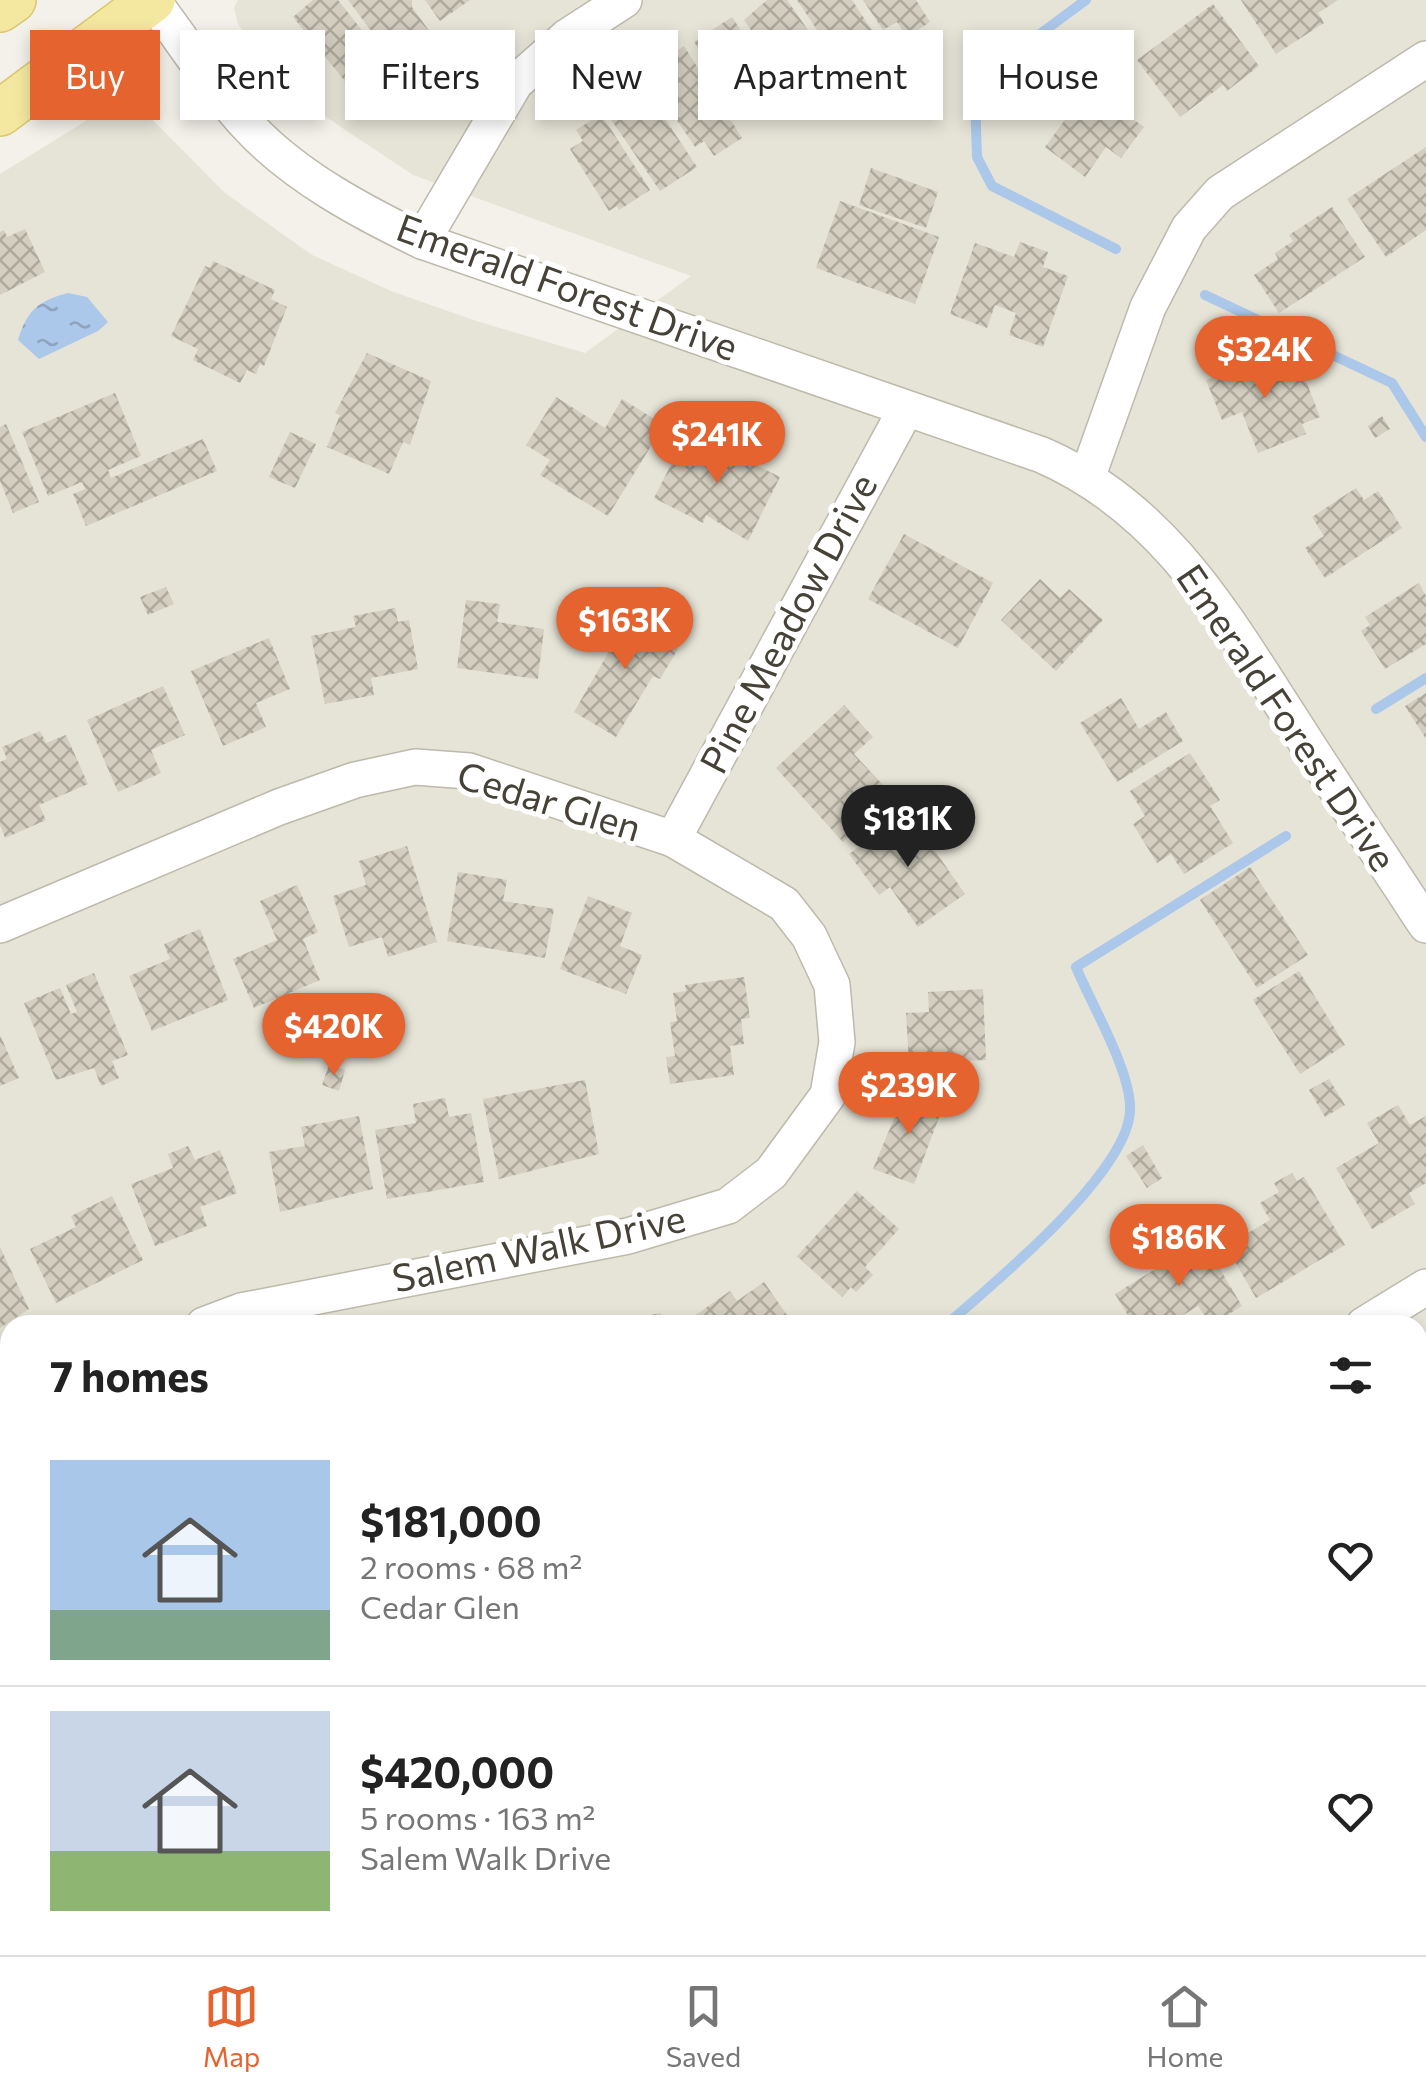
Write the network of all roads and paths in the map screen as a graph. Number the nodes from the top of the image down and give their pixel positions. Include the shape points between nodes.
1 (13, 0) edge
2 (152, 0) edge
3 (624, 0) edge
4 (0, 9) edge
5 (1426, 59) edge
6 (0, 113) edge
7 (422, 241) junction
8 (906, 409) junction
9 (1088, 475) junction
10 (673, 840) junction
11 (0, 925) edge
12 (1426, 925) edge
13 (828, 1094) joint
14 (1426, 1287) edge
15 (230, 1315) edge
16 (1380, 1315) edge

1 - 4 main road
2 - 6 main road
2 - 7 street, Emerald Forest Drive via 250,128 329,189
3 - 7 street via 514,82
5 - 9 street via 1220,193 1190,228 1148,307
7 - 8 street, Emerald Forest Drive
8 - 9 street, Emerald Forest Drive
8 - 10 street, Pine Meadow Drive
9 - 12 street, Emerald Forest Drive via 1160,536 1215,600
10 - 11 street, Cedar Glen via 469,772 416,767 354,780 279,808
10 - 13 street, Cedar Glen via 784,904 809,936 832,986 837,1042
13 - 15 street, Salem Walk Drive via 771,1172 728,1206 628,1236
14 - 16 street

